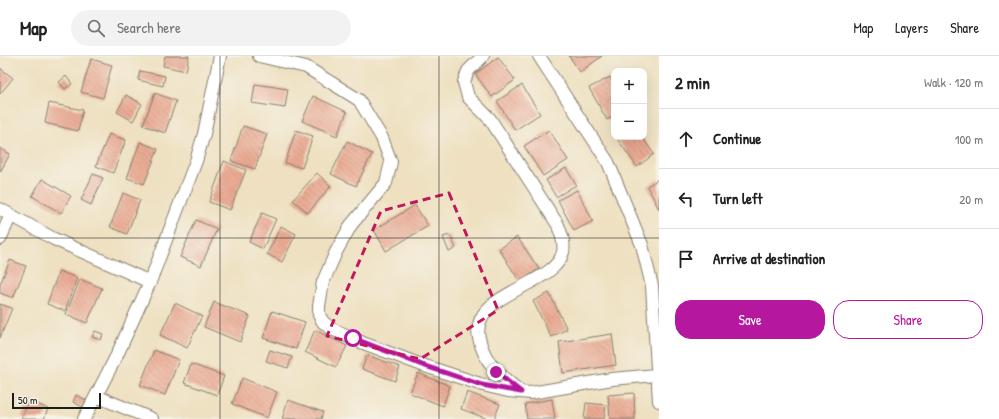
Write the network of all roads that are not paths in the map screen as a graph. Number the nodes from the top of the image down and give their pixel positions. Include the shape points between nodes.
1 (220, 56) edge
2 (259, 56) edge
3 (483, 56) edge
4 (539, 56) edge
5 (0, 209) edge
6 (11, 215) junction
7 (0, 239) edge
8 (150, 282) junction
9 (656, 374) junction
10 (521, 392) junction
11 (96, 396) junction
12 (659, 401) edge
13 (84, 419) edge
14 (152, 419) edge

1 - 8 street via 196,161
2 - 10 street via 306,67 360,100 382,138 391,162 386,183 351,225 323,282 319,315 323,322 332,329 363,343 422,365 482,385
3 - 10 street via 468,71 464,82 468,97 490,119 558,225 563,240 563,252 558,262 531,282 497,301 485,311 479,322 481,348 486,357 496,372
4 - 9 street via 608,162 639,238 652,286
5 - 6 street
6 - 7 street
6 - 8 street via 54,239
8 - 11 street via 118,355
9 - 10 street via 531,393
9 - 12 street
11 - 13 street
11 - 14 street

